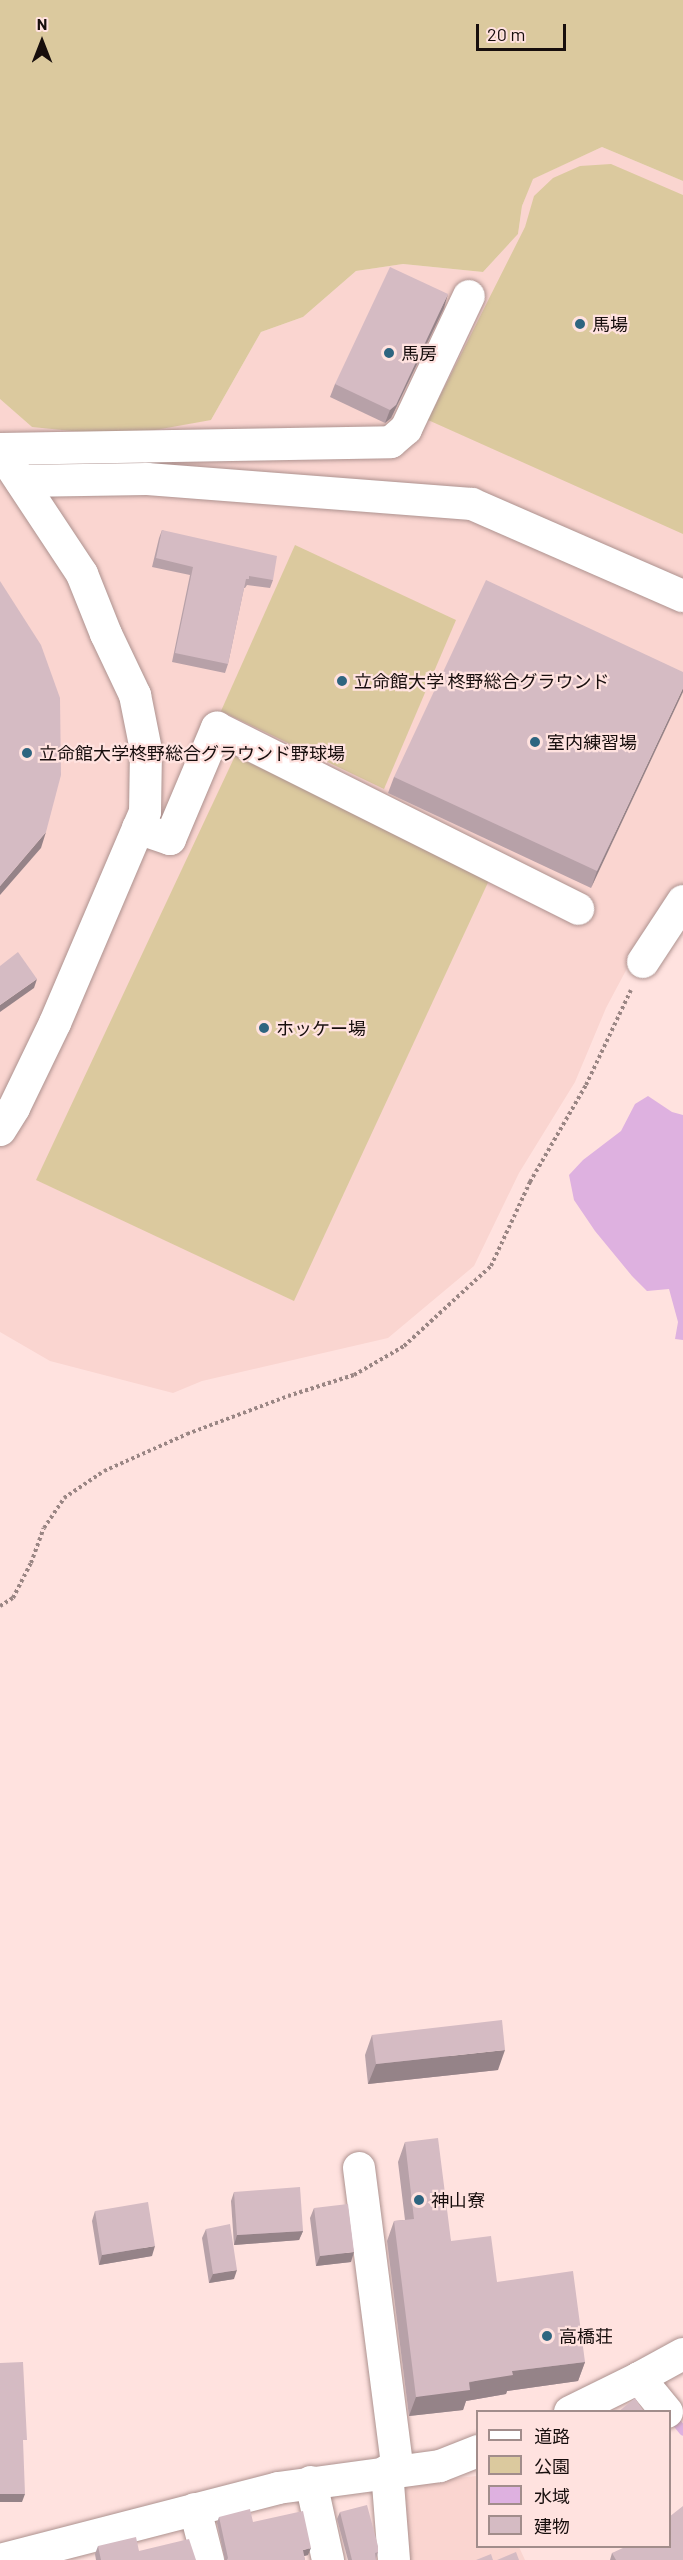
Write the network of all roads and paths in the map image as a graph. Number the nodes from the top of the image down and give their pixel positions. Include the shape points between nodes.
1 (469, 296) dead end
2 (0, 450) edge
3 (21, 481) junction
4 (683, 596) edge
5 (138, 828) junction
6 (683, 902) edge
7 (578, 909) dead end
8 (644, 962) joint
9 (0, 1130) edge
10 (0, 1606) edge
11 (359, 2168) dead end
12 (683, 2354) edge
13 (639, 2378) junction
14 (574, 2410) edge
15 (666, 2410) edge
16 (671, 2417) edge
17 (683, 2431) edge
18 (476, 2451) edge
19 (393, 2471) junction
20 (311, 2482) junction
21 (195, 2509) junction
22 (43, 2555) edge
23 (0, 2560) edge
24 (207, 2560) edge
25 (328, 2560) edge
26 (394, 2560) edge

1 - 2 street via 406,429 391,442
2 - 3 street
3 - 4 street via 147,479 472,504
3 - 5 street via 82,574 135,695 146,750 145,812
5 - 7 street via 170,839 217,728
5 - 9 street via 55,1023
6 - 8 street
8 - 10 path via 586,1085 530,1182 491,1266 404,1346 354,1375 187,1434 104,1471 64,1498 44,1528 13,1598
11 - 19 street
12 - 13 street
13 - 14 street
13 - 15 street
16 - 17 street
18 - 19 street via 440,2466
19 - 20 street
19 - 26 street
20 - 21 street
20 - 25 street
21 - 22 street
21 - 24 street
22 - 23 street

